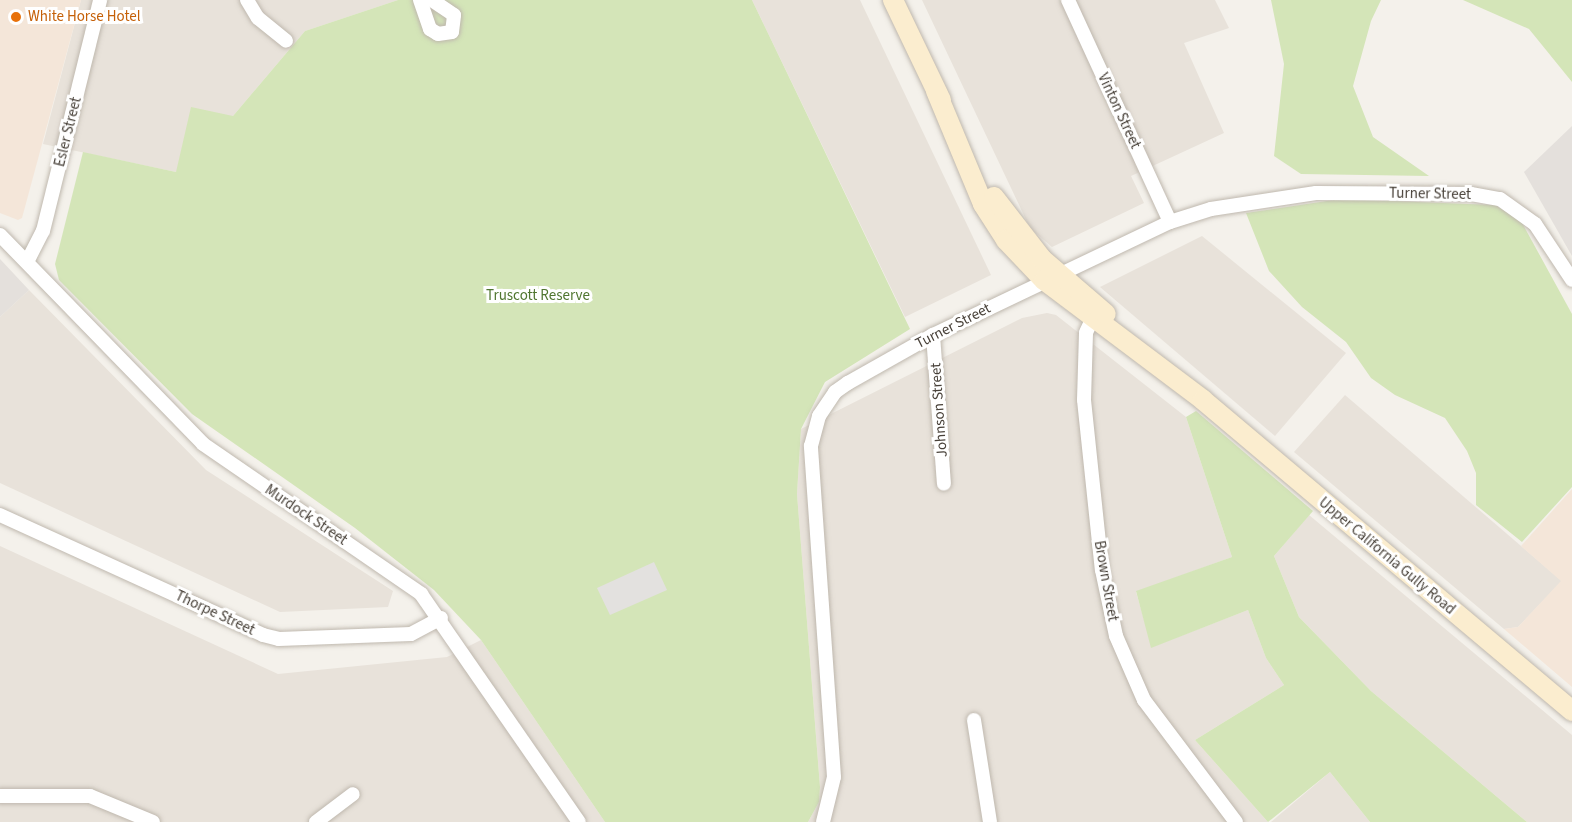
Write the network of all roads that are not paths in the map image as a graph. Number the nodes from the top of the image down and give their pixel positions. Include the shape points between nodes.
1 (100, 0) edge
2 (247, 0) edge
3 (420, 0) edge
4 (432, 0) edge
5 (893, 0) edge
6 (1068, 0) edge
7 (286, 41) dead end
8 (1170, 222) junction
9 (0, 235) edge
10 (28, 260) junction
11 (1051, 277) junction
12 (1572, 280) edge
13 (1094, 313) junction
14 (933, 335) junction
15 (944, 484) dead end
16 (0, 515) edge
17 (441, 618) junction
18 (1572, 711) edge
19 (974, 720) dead end
20 (353, 794) dead end
21 (0, 796) edge
22 (153, 822) edge
23 (316, 822) edge
24 (579, 822) edge
25 (823, 822) edge
26 (990, 822) edge
27 (1236, 822) edge

1 - 10 street, Esler Street via 43,231
2 - 7 street via 258,18
3 - 4 street via 430,29 438,34 452,32 455,24 451,11
5 - 11 street, Upper California Gully Road via 983,204 1006,240
6 - 8 street, Vinton Street
8 - 11 street, Turner Street
8 - 12 street, Turner Street via 1211,209 1323,192 1471,194 1500,199 1535,224
9 - 10 street, Murdock Street
10 - 17 street, Murdock Street via 203,444 415,588
11 - 13 street, Upper California Gully Road
11 - 14 street, Turner Street
13 - 18 street, Upper California Gully Road
13 - 27 street, Brown Street via 1083,350 1084,400 1102,570 1116,636 1144,700
14 - 15 street, Johnson Street
14 - 25 street, Turner Street via 836,392 819,416 811,446 834,777
16 - 17 street, Thorpe Street via 279,639 411,633
17 - 24 street, Murdock Street
19 - 26 street
20 - 23 street
21 - 22 street via 90,796

